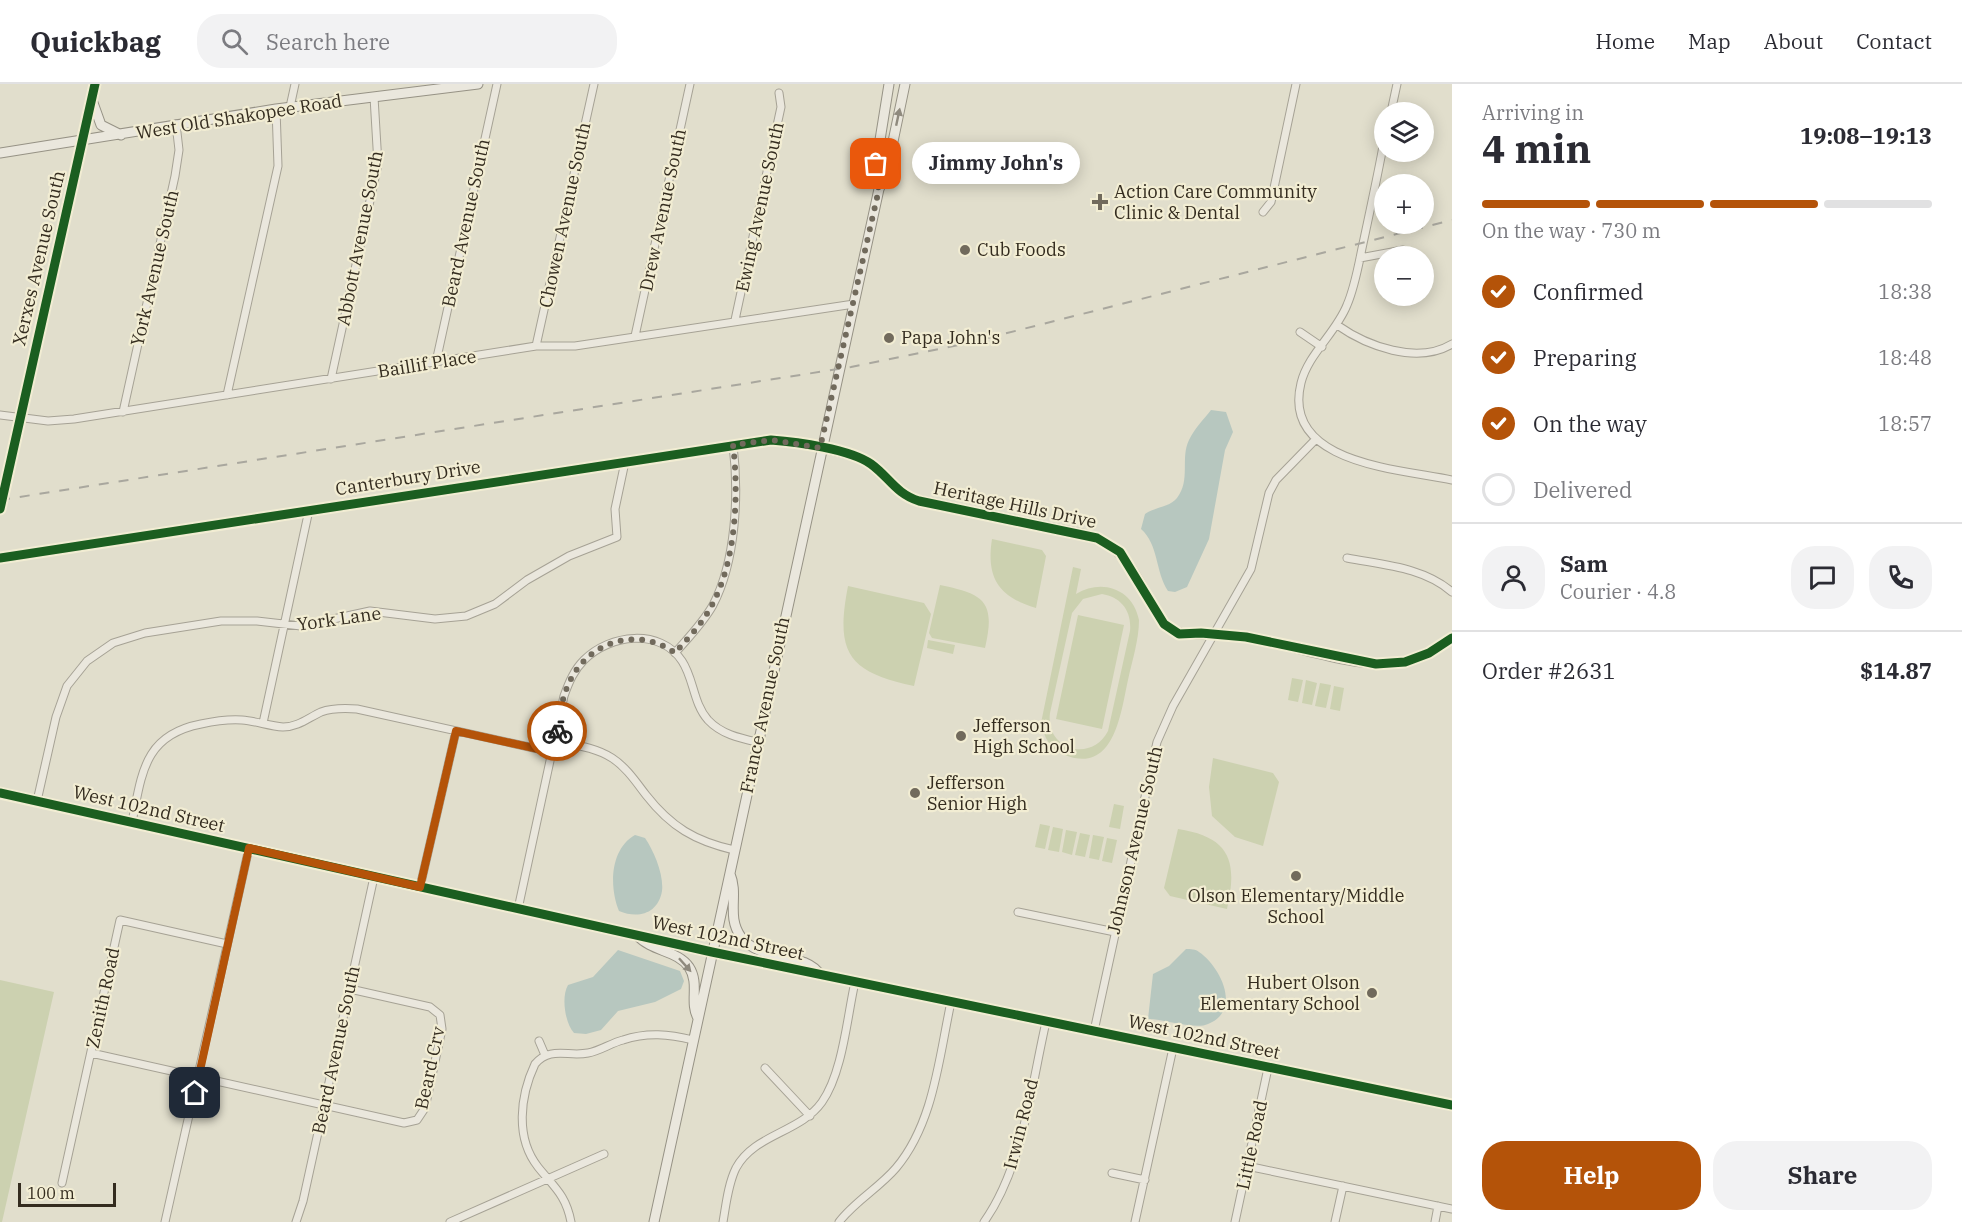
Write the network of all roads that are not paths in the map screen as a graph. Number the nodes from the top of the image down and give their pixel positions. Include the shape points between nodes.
1 (95, 84) edge
2 (295, 84) edge
3 (478, 84) edge
4 (497, 84) edge
5 (594, 84) edge
6 (690, 84) edge
7 (905, 84) edge
8 (1296, 84) edge
9 (1397, 84) edge
10 (888, 85) edge
11 (779, 93) dead end
12 (374, 97) junction
13 (92, 100) junction
14 (1393, 102) edge
15 (290, 107) junction
16 (276, 109) junction
17 (176, 124) junction
18 (121, 135) junction
19 (82, 141) junction
20 (0, 153) edge
21 (1380, 162) edge
22 (879, 189) junction
23 (1263, 212) dead end
24 (1374, 255) edge
25 (1360, 258) junction
26 (854, 304) junction
27 (735, 320) junction
28 (1337, 325) junction
29 (1300, 332) dead end
30 (635, 336) junction
31 (1452, 344) edge
32 (536, 346) junction
33 (1322, 347) junction
34 (436, 362) junction
35 (331, 379) junction
36 (227, 395) junction
37 (123, 412) junction
38 (0, 415) edge
39 (21, 415) junction
40 (1316, 440) junction
41 (733, 445) junction
42 (820, 448) junction
43 (625, 462) junction
44 (1452, 480) edge
45 (0, 509) edge
46 (309, 510) junction
47 (0, 558) edge
48 (1347, 558) dead end
49 (1452, 592) edge
50 (284, 625) junction
51 (1215, 634) junction
52 (1452, 638) edge
53 (675, 653) junction
54 (263, 723) junction
55 (456, 731) junction
56 (555, 741) junction
57 (758, 742) junction
58 (552, 752) junction
59 (0, 793) edge
60 (37, 801) junction
61 (132, 822) junction
62 (249, 848) junction
63 (734, 850) junction
64 (729, 873) junction
65 (374, 877) junction
66 (420, 887) junction
67 (518, 909) junction
68 (1018, 912) dead end
69 (1115, 932) junction
70 (638, 935) junction
71 (227, 944) junction
72 (712, 952) junction
73 (820, 975) junction
74 (855, 982) junction
75 (350, 989) junction
76 (951, 1002) junction
77 (698, 1018) junction
78 (1046, 1022) junction
79 (1094, 1031) junction
80 (693, 1040) junction
81 (539, 1041) dead end
82 (1173, 1048) junction
83 (91, 1053) junction
84 (545, 1055) junction
85 (765, 1068) dead end
86 (1268, 1068) junction
87 (198, 1076) junction
88 (324, 1104) junction
89 (1452, 1106) edge
90 (810, 1116) junction
91 (604, 1154) dead end
92 (1247, 1166) junction
93 (1112, 1173) dead end
94 (547, 1177) junction
95 (1145, 1180) junction
96 (62, 1182) dead end
97 (1343, 1186) junction
98 (1438, 1206) junction
99 (1452, 1209) edge
100 (165, 1222) edge
101 (296, 1222) edge
102 (450, 1222) edge
103 (571, 1222) edge
104 (654, 1222) edge
105 (723, 1222) edge
106 (839, 1222) edge
107 (984, 1222) edge
108 (1135, 1222) edge
109 (1235, 1222) edge
110 (1335, 1222) edge
111 (1435, 1222) edge

1 - 13 street, Xerxes Avenue South
2 - 15 street
3 - 12 main road, West Old Shakopee Road
4 - 34 street, Beard Avenue South
5 - 32 street, Chowen Avenue South
6 - 30 street, Drew Avenue South
22 -> 7 main road, France Avenue South via 886,175
8 - 23 street via 1271,202
9 - 14 street
10 - 22 main road, France Avenue South via 874,177
11 - 27 street, Ewing Avenue South via 782,107
12 - 15 main road, West Old Shakopee Road
12 - 35 street, Abbott Avenue South via 378,164
13 - 18 main road via 101,125
13 - 19 street, Xerxes Avenue South
15 - 16 main road, West Old Shakopee Road
16 - 17 main road, West Old Shakopee Road
16 - 36 street via 278,166
17 - 18 main road, West Old Shakopee Road
17 - 37 street, York Avenue South via 175,176
18 - 19 main road, West Old Shakopee Road
19 - 20 main road, West Old Shakopee Road
19 - 39 street, Xerxes Avenue South
21 - 25 street
22 - 26 main road, France Avenue South
24 - 25 street
25 - 28 street via 1350,298
26 - 27 street, Baillif Place
26 - 42 main road, France Avenue South
27 - 30 street, Baillif Place
28 - 31 street via 1355,337 1387,348 1417,352
28 - 33 street
29 - 33 street
30 - 32 street, Baillif Place via 575,346
32 - 34 street, Baillif Place
33 - 40 street via 1305,372 1299,395 1303,419
34 - 35 street, Baillif Place
35 - 36 street, Baillif Place
36 - 37 street, Baillif Place
37 - 39 street, Baillif Place via 61,421
38 - 39 street, Baillif Place
39 - 45 street, Xerxes Avenue South
40 - 44 street via 1340,456
40 - 51 street, Johnson Avenue South via 1285,468 1272,486 1251,569
41 - 42 street, Canterbury Drive via 771,440
41 - 43 street, Canterbury Drive
41 - 53 street via 737,506 722,579 705,618
42 - 51 street, Heritage Hills Drive via 862,458 909,498 1097,538 1128,562 1171,630 1179,634
42 - 57 main road, France Avenue South
43 - 46 street, Canterbury Drive
43 - 50 street, York Lane via 615,509 617,537 547,567 481,612 450,619 370,611 301,626
46 - 47 street, Canterbury Drive
46 - 50 street
48 - 49 street via 1417,572
50 - 54 street
50 - 60 street, York Lane via 220,621 128,636 100,651 76,673 60,701
51 - 52 street, Heritage Hills Drive via 1376,664 1405,662
51 - 69 street, Johnson Avenue South via 1157,742
53 - 56 street via 653,640 623,640 597,650 578,668 564,696
53 - 57 street via 688,672 708,720 728,734
54 - 55 street via 293,726 321,712 344,708
54 - 61 street via 219,720 184,728 161,741 152,750 142,774
55 - 58 street
55 - 66 street
56 - 58 street
56 - 63 street via 600,751 612,758 675,827 700,842
57 - 63 main road, France Avenue South
58 - 67 street
59 - 60 street, West 102nd Street
60 - 61 street, West 102nd Street
61 - 62 street, West 102nd Street
62 - 65 street, West 102nd Street
62 - 71 street
63 - 64 main road, France Avenue South
64 - 72 main road, France Avenue South
64 - 73 main road via 733,882 731,913 749,946 767,955 812,965
65 - 66 street, West 102nd Street
65 - 75 street, Beard Avenue South
66 - 67 street, West 102nd Street
67 - 70 street, West 102nd Street
68 - 69 street
69 - 79 street, Johnson Avenue South
70 - 72 street, West 102nd Street
70 -> 77 main road via 652,948 681,959 690,968
71 - 83 street, Zenith Road via 120,920
71 - 87 street
72 - 73 street, West 102nd Street
72 - 77 main road, France Avenue South
73 - 74 street, West 102nd Street
74 - 76 street, West 102nd Street
74 - 90 street via 831,1087
75 - 88 street, Beard Avenue South
75 - 88 street, Beard Crv via 430,1007 440,1015 441,1029 424,1108 417,1120 404,1123
76 - 78 street, West 102nd Street
76 - 106 street via 918,1134 897,1167
77 - 80 main road, France Avenue South
78 - 79 street, West 102nd Street
78 - 107 street, Irwin Road via 1010,1173
79 - 82 street, West 102nd Street
80 - 84 street via 650,1034 585,1054
80 - 104 main road, France Avenue South
81 - 84 street
82 - 86 street, West 102nd Street
82 - 95 street
83 - 87 street
83 - 96 street, Zenith Road
84 - 94 street via 532,1071 522,1121 525,1144
85 - 90 street
86 - 89 street, West 102nd Street
86 - 92 street, Little Road
87 - 88 street
87 - 100 street
88 - 101 street, Beard Avenue South
90 - 105 street via 756,1146 741,1161
91 - 94 street
92 - 97 street
92 - 109 street, Little Road
93 - 95 street
94 - 102 street
94 - 103 street via 562,1194
95 - 108 street
97 - 98 street
97 - 110 street
98 - 99 street
98 - 111 street

